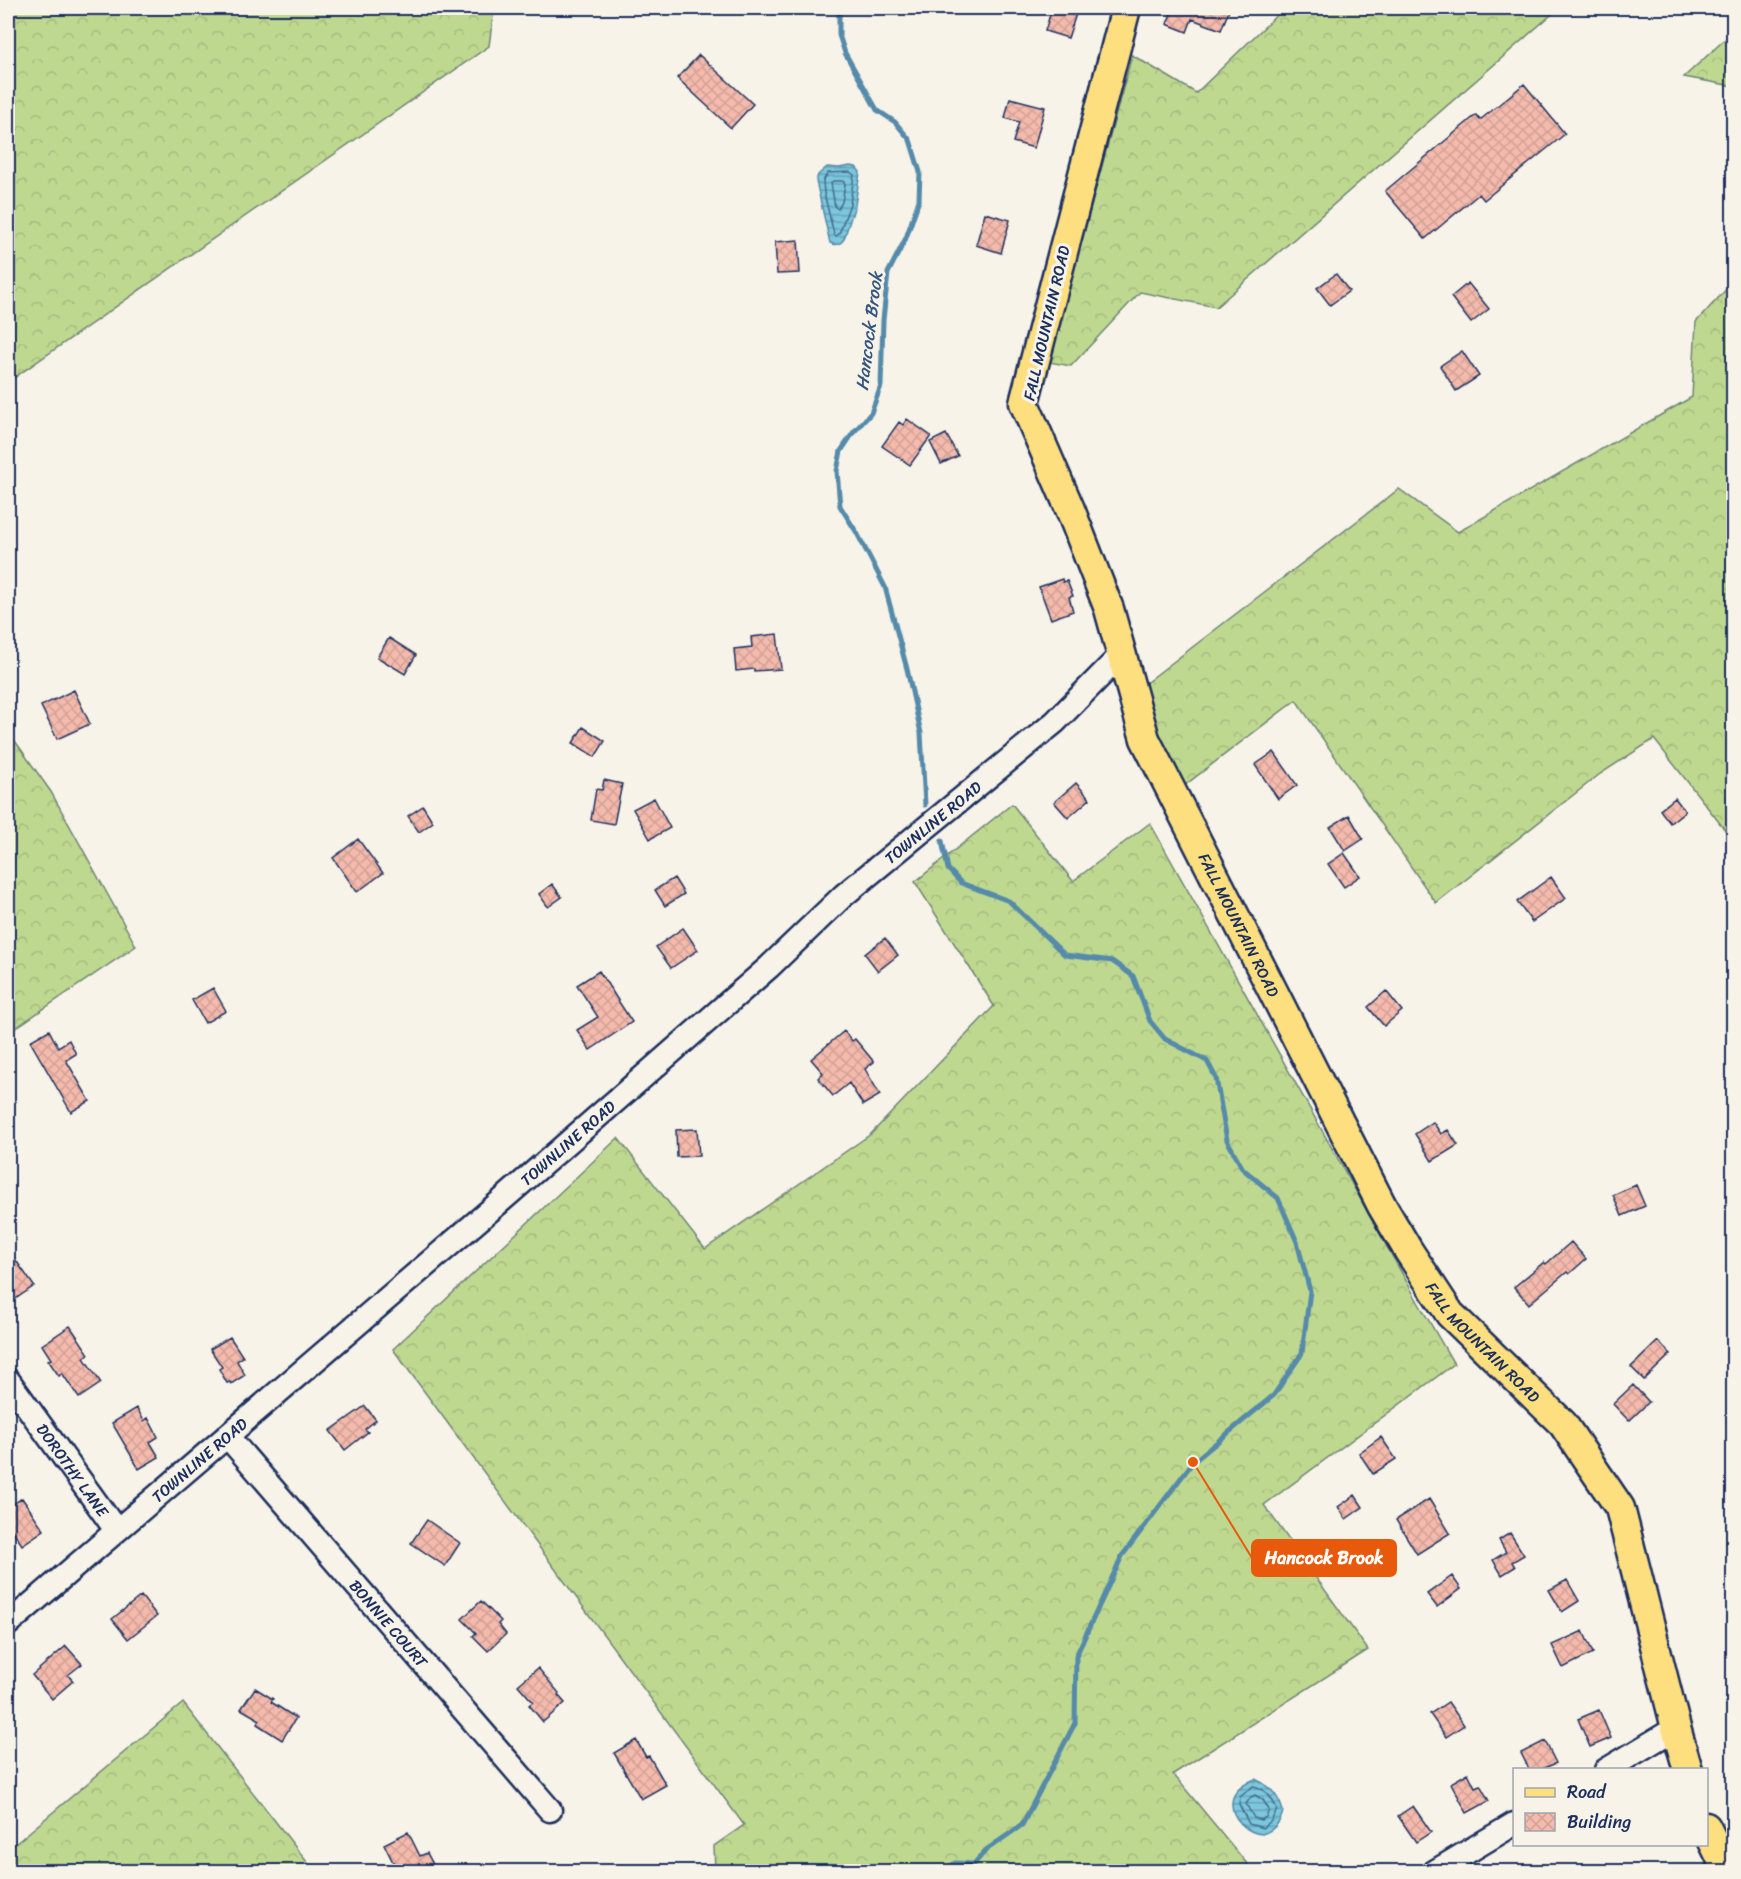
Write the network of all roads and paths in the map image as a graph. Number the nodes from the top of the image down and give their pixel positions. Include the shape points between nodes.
1 (1126, 8) edge
2 (1122, 654) junction
3 (8, 1380) edge
4 (228, 1437) junction
5 (116, 1530) junction
6 (8, 1624) edge
7 (1676, 1728) junction
8 (1609, 1768) edge
9 (1687, 1768) edge
10 (550, 1810) dead end
11 (1513, 1825) edge
12 (1708, 1829) edge
13 (1434, 1872) edge
14 (1728, 1872) edge

1 - 2 main road, FALL MOUNTAIN ROAD via 1024,403 1101,587
2 - 4 street, TOWNLINE ROAD via 1055,722 844,895 760,974
2 - 7 main road, FALL MOUNTAIN ROAD via 1145,739 1382,1206 1450,1314 1563,1424 1620,1508
3 - 5 street, DOROTHY LANE
4 - 5 street, TOWNLINE ROAD
4 - 10 street, BONNIE COURT
5 - 6 street, TOWNLINE ROAD
7 - 8 street
7 - 9 main road, FALL MOUNTAIN ROAD
11 - 13 street
12 - 14 main road

